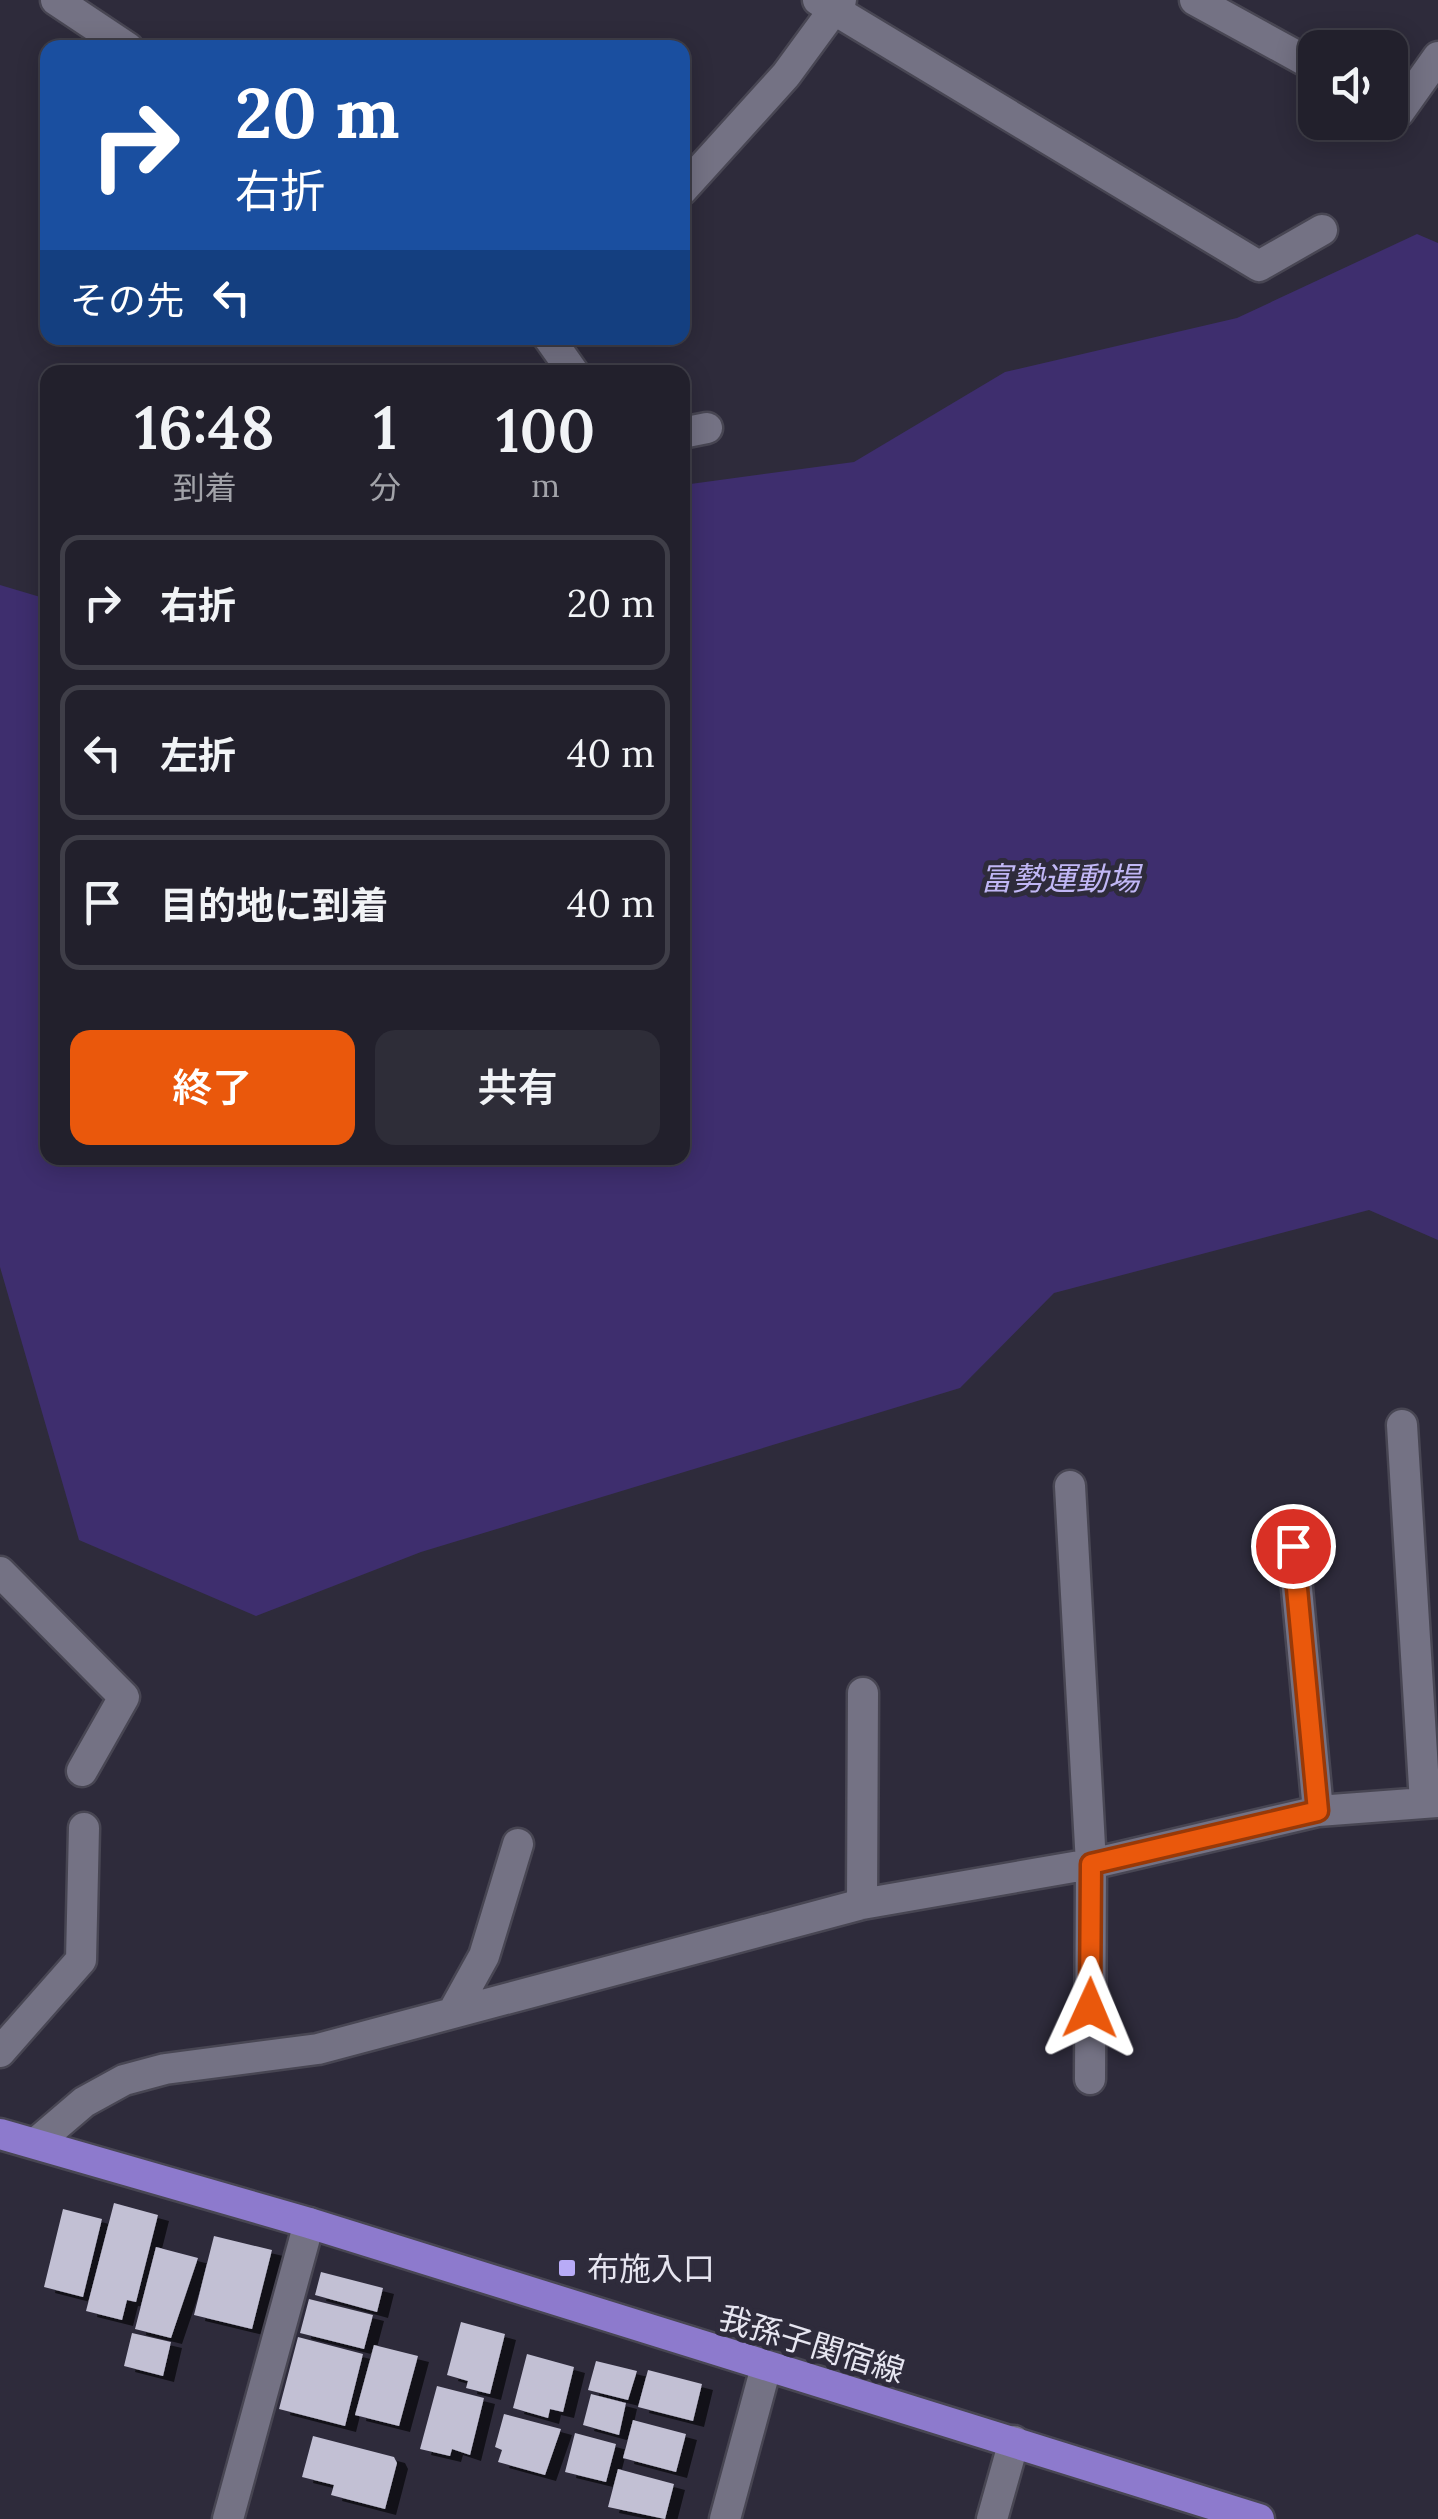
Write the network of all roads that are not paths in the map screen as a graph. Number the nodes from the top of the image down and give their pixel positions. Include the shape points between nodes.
1 (56, 0) edge
2 (1195, 0) edge
3 (831, 3) edge
4 (116, 40) edge
5 (1298, 57) edge
6 (1438, 57) edge
7 (1408, 99) edge
8 (690, 181) edge
9 (1322, 230) dead end
10 (1402, 1425) dead end
11 (1070, 1486) dead end
12 (1293, 1546) dead end
13 (0, 1572) edge
14 (863, 1692) dead end
15 (82, 1771) dead end
16 (1432, 1802) edge
17 (1318, 1811) junction
18 (84, 1828) dead end
19 (518, 1844) dead end
20 (1091, 1864) junction
21 (862, 1904) junction
22 (453, 2012) junction
23 (0, 2052) edge
24 (1090, 2079) dead end
25 (0, 2134) edge
26 (36, 2142) junction
27 (309, 2223) junction
28 (766, 2367) junction
29 (1014, 2441) junction
30 (228, 2519) edge
31 (726, 2519) edge
32 (992, 2519) edge
33 (1259, 2519) edge

1 - 4 street
2 - 5 street
3 - 8 street via 786,75
3 - 9 street via 1260,266
6 - 7 street
10 - 16 street
11 - 20 street
12 - 17 street
13 - 15 street via 124,1697
14 - 21 street
16 - 17 street
17 - 20 street
18 - 23 street via 81,1960
19 - 22 street via 484,1956
20 - 21 street
20 - 24 street
21 - 22 street
22 - 26 street via 318,2049 124,2080 84,2102
25 - 26 main road, 我孫子関宿線
26 - 27 main road, 我孫子関宿線
27 - 28 main road, 我孫子関宿線
27 - 30 street
28 - 29 main road, 我孫子関宿線
28 - 31 street
29 - 32 street
29 - 33 main road, 我孫子関宿線

